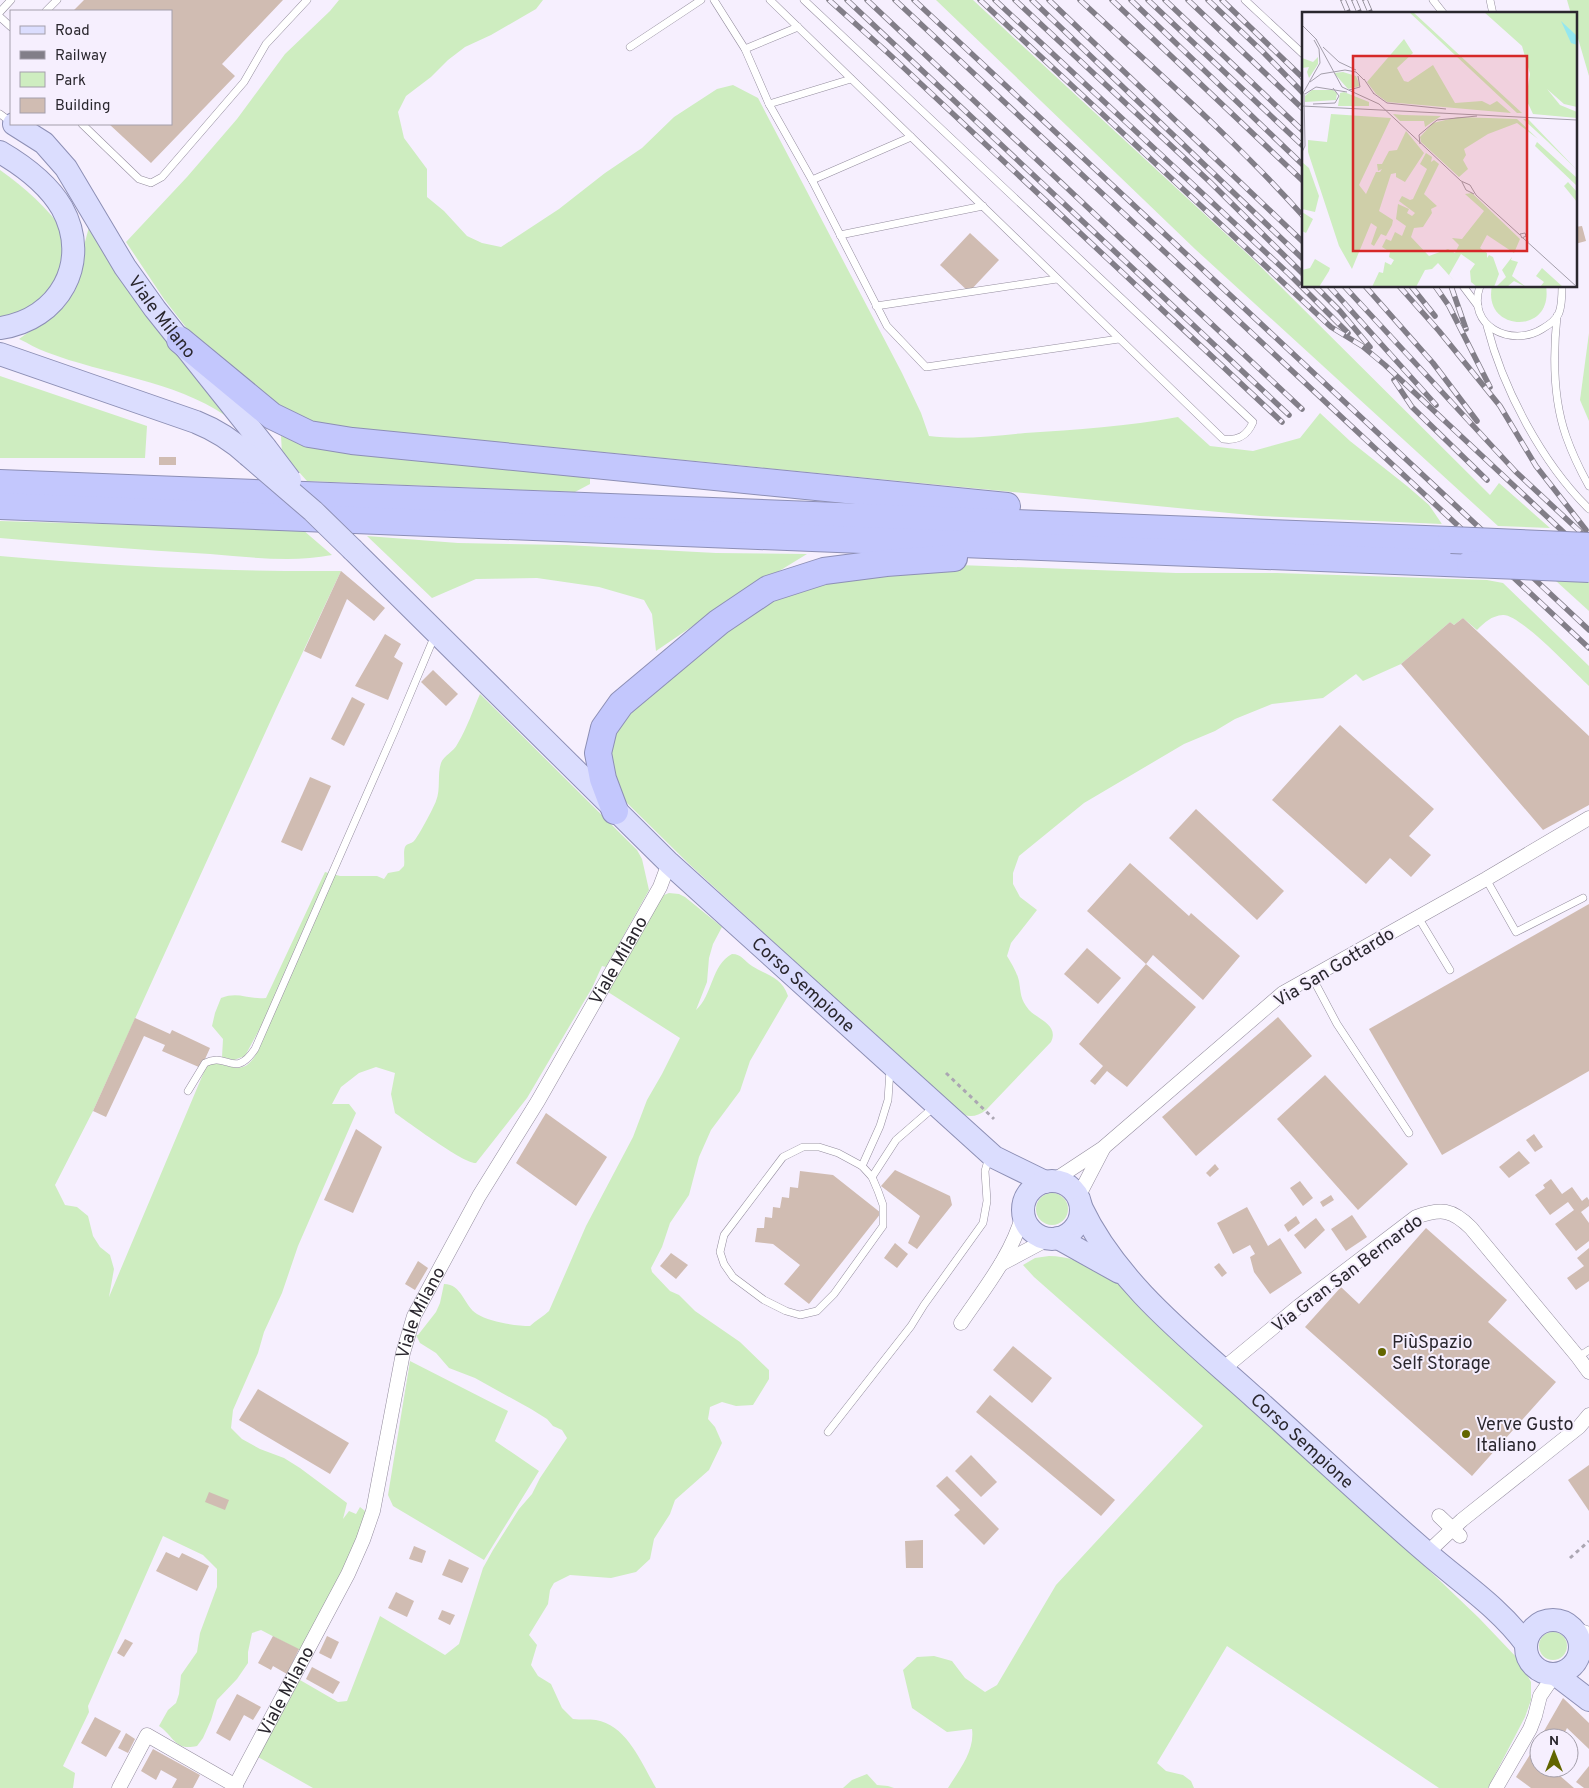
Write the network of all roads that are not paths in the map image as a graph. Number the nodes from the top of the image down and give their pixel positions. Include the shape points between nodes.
1 (11, 0) edge
2 (56, 0) edge
3 (307, 0) edge
4 (701, 0) edge
5 (714, 0) edge
6 (770, 0) edge
7 (804, 0) edge
8 (1245, 0) edge
9 (1433, 0) edge
10 (47, 10) edge
11 (0, 12) edge
12 (1442, 12) edge
13 (0, 16) edge
14 (10, 26) edge
15 (798, 27) junction
16 (630, 47) dead end
17 (745, 49) junction
18 (1302, 53) edge
19 (852, 79) junction
20 (769, 104) junction
21 (15, 125) edge
22 (83, 125) edge
23 (912, 137) junction
24 (0, 143) edge
25 (0, 152) edge
26 (812, 180) junction
27 (983, 206) junction
28 (97, 219) junction
29 (840, 235) junction
30 (1057, 279) junction
31 (1465, 288) edge
32 (1479, 288) edge
33 (1562, 288) edge
34 (876, 306) junction
35 (1479, 306) junction
36 (1557, 316) junction
37 (1487, 326) junction
38 (0, 328) edge
39 (1119, 339) junction
40 (180, 340) junction
41 (1, 355) edge
42 (256, 451) junction
43 (0, 483) edge
44 (1589, 486) edge
45 (0, 506) edge
46 (1589, 509) edge
47 (1156, 540) junction
48 (1589, 546) edge
49 (1589, 569) edge
50 (436, 634) junction
51 (615, 811) junction
52 (1589, 818) edge
53 (669, 863) junction
54 (1486, 879) junction
55 (1583, 898) dead end
56 (1418, 917) junction
57 (1450, 970) dead end
58 (1312, 977) junction
59 (891, 1065) junction
60 (188, 1091) dead end
61 (936, 1105) junction
62 (1409, 1133) dead end
63 (1103, 1148) junction
64 (992, 1155) junction
65 (862, 1166) junction
66 (872, 1177) junction
67 (1049, 1181) junction
68 (1079, 1202) junction
69 (1022, 1214) junction
70 (1053, 1238) junction
71 (1001, 1264) junction
72 (1124, 1275) junction
73 (961, 1323) dead end
74 (1584, 1354) edge
75 (1223, 1368) junction
76 (1589, 1372) edge
77 (1589, 1415) edge
78 (828, 1432) dead end
79 (1440, 1516) dead end
80 (1456, 1533) junction
81 (1427, 1553) junction
82 (1485, 1600) junction
83 (1552, 1619) junction
84 (1582, 1631) edge
85 (1526, 1644) junction
86 (1586, 1660) edge
87 (1555, 1674) junction
88 (1589, 1700) edge
89 (235, 1787) edge
90 (120, 1788) edge
91 (1496, 1788) edge

1 - 11 lane
2 - 10 lane
3 - 22 lane via 266,44 244,82 162,178 151,183 139,179
4 - 16 lane
5 - 17 lane
6 - 15 lane
7 - 39 lane via 1253,422 1248,432 1234,441 1223,439
8 - 18 lane
9 - 12 lane
13 - 14 lane
15 - 17 lane
15 - 19 lane
17 - 20 lane
19 - 20 lane
19 - 23 lane
20 - 26 lane
21 - 28 main road, Viale Milano via 56,156
23 - 26 lane
23 - 27 lane
24 - 28 main road via 24,153 52,171
25 - 38 main road via 27,170 55,198 63,209 73,244 71,269 55,299 25,323
26 - 29 lane
27 - 29 lane
27 - 30 lane
28 - 40 main road, Viale Milano via 126,268
29 - 34 lane
30 - 34 lane
30 - 39 lane
31 - 35 lane
32 - 35 lane
33 - 36 lane
34 - 39 lane via 887,326 926,368
35 - 37 lane
36 - 37 lane via 1551,324 1534,334 1516,337 1501,334
36 - 44 lane via 1556,378 1561,418 1570,449
37 - 46 lane via 1500,368 1530,428 1550,462
40 - 42 main road, Viale Milano
40 - 47 highway via 272,416 309,434 352,441 1012,506
41 - 42 main road, Viale Milano via 196,422
42 - 50 main road, Viale Milano, bridge
43 - 47 highway
45 - 47 highway
47 - 48 highway, bridge via 1452,540
47 - 49 highway, bridge via 1470,564
47 - 51 highway via 886,563 824,571 768,589 719,622 621,704 604,728 598,753 603,779
50 - 51 main road, Viale Milano
50 - 60 lane via 255,1049 237,1064 220,1060 205,1062
51 - 53 main road, Corso Sempione
52 - 54 street, Via San Gottardo
53 - 59 main road, Corso Sempione
53 - 89 street, Viale Milano via 660,887 479,1196 414,1316 403,1353 373,1511 363,1540
54 - 55 lane via 1516,932
54 - 56 street, Via San Gottardo
56 - 57 lane
56 - 58 street, Via San Gottardo
58 - 62 lane via 1337,1024
58 - 63 street, Via San Gottardo via 1283,993
59 - 61 main road, Corso Sempione
59 - 65 lane via 888,1100
61 - 64 main road, Corso Sempione
61 - 66 lane via 896,1140
63 - 67 street, Via San Gottardo
63 - 68 street, Via San Gottardo
64 - 67 main road, Corso Sempione
64 - 69 main road, Corso Sempione via 1005,1175
64 - 78 lane via 985,1171 987,1201 983,1223 912,1326
65 - 66 lane
65 - 66 lane via 819,1147 802,1147 784,1157 724,1235 720,1252 733,1277 764,1300 786,1311 800,1315 817,1311 834,1294 882,1226 882,1206
67 - 68 main road via 1067,1186
67 - 69 main road via 1037,1184 1026,1196
68 - 70 main road via 1080,1216 1072,1231
68 - 72 main road, Corso Sempione via 1091,1228
69 - 70 main road via 1031,1231
69 - 71 street
70 - 71 street
70 - 72 main road, Corso Sempione
71 - 73 street
72 - 75 main road, Corso Sempione
74 - 75 street, Via Gran San Bernardo via 1471,1228 1460,1217 1444,1211 1416,1217
74 - 76 street, Via Gran San Bernardo
75 - 81 main road, Corso Sempione
77 - 80 street
79 - 80 street
80 - 81 street
81 - 82 main road, Corso Sempione
82 - 83 main road, Corso Sempione via 1521,1614
82 - 85 main road, Corso Sempione
83 - 84 main road
83 - 85 main road via 1536,1625
84 - 86 main road via 1580,1641
85 - 87 main road via 1526,1652 1534,1666 1540,1671
86 - 87 main road via 1575,1662
87 - 88 main road
87 - 91 street via 1540,1696 1530,1729
89 - 90 street via 147,1735

